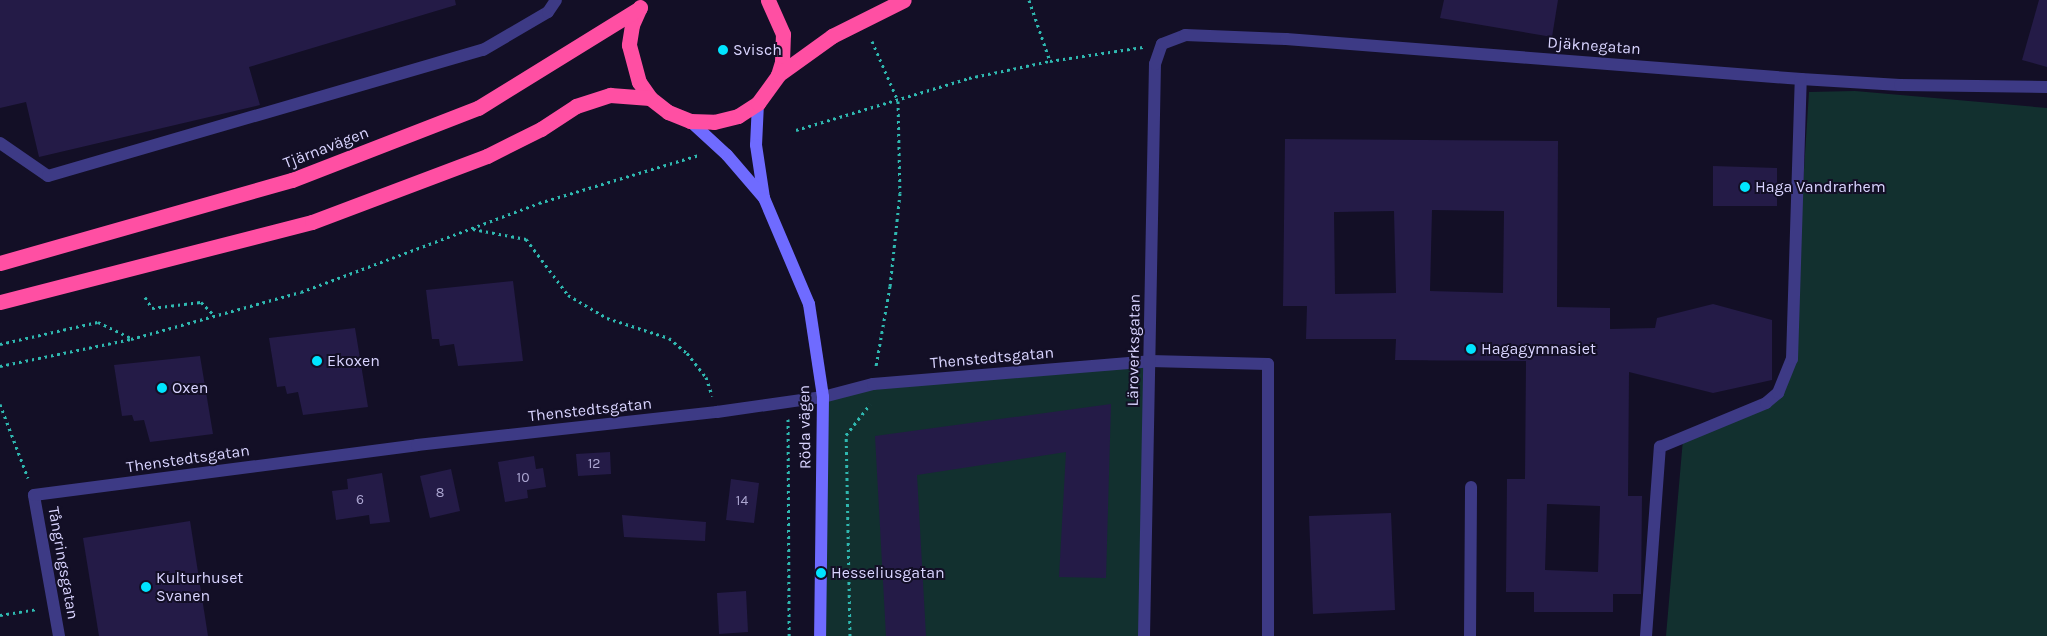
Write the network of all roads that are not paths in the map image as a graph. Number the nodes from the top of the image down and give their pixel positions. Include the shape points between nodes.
1 (556, 0) edge
2 (768, 0) edge
3 (904, 0) edge
4 (642, 4) edge
5 (1155, 64) joint
6 (778, 75) junction
7 (1801, 79) junction
8 (2047, 87) edge
9 (650, 98) junction
10 (758, 103) junction
11 (690, 121) junction
12 (0, 143) edge
13 (764, 198) junction
14 (0, 263) edge
15 (0, 302) edge
16 (1150, 361) junction
17 (823, 397) junction
18 (1471, 488) dead end
19 (34, 495) joint
20 (59, 636) edge
21 (820, 636) edge
22 (1144, 636) edge
23 (1268, 636) edge
24 (1470, 636) edge
25 (1646, 636) edge

1 - 12 street via 548,12 483,50 48,176
2 - 6 highway via 783,34
3 - 6 highway via 832,36
4 - 9 highway via 632,26 630,54 639,82
4 - 14 highway, Tjärnavägen via 478,108 292,180
5 - 7 street, Djäknegatan via 1162,44 1185,35 1286,39
5 - 16 street, Läroverksgatan
6 - 10 highway
7 - 8 street, Djäknegatan via 1900,85
7 - 25 street via 1792,358 1778,393 1766,403 1660,447
9 - 11 highway via 668,112
9 - 15 highway via 610,95 576,106 541,129 487,156 312,222
10 - 11 highway via 738,116 714,122
10 - 13 street, Röda vägen via 756,145
11 - 13 street, Röda vägen via 727,155
13 - 17 street, Röda vägen via 809,304
16 - 17 street, Thenstedtsgatan via 873,384
16 - 22 street, Läroverksgatan
16 - 23 street, Thenstedtsgatan via 1268,364
17 - 19 street, Thenstedtsgatan
17 - 21 street, Röda vägen
18 - 24 street
19 - 20 street, Tångringsgatan

